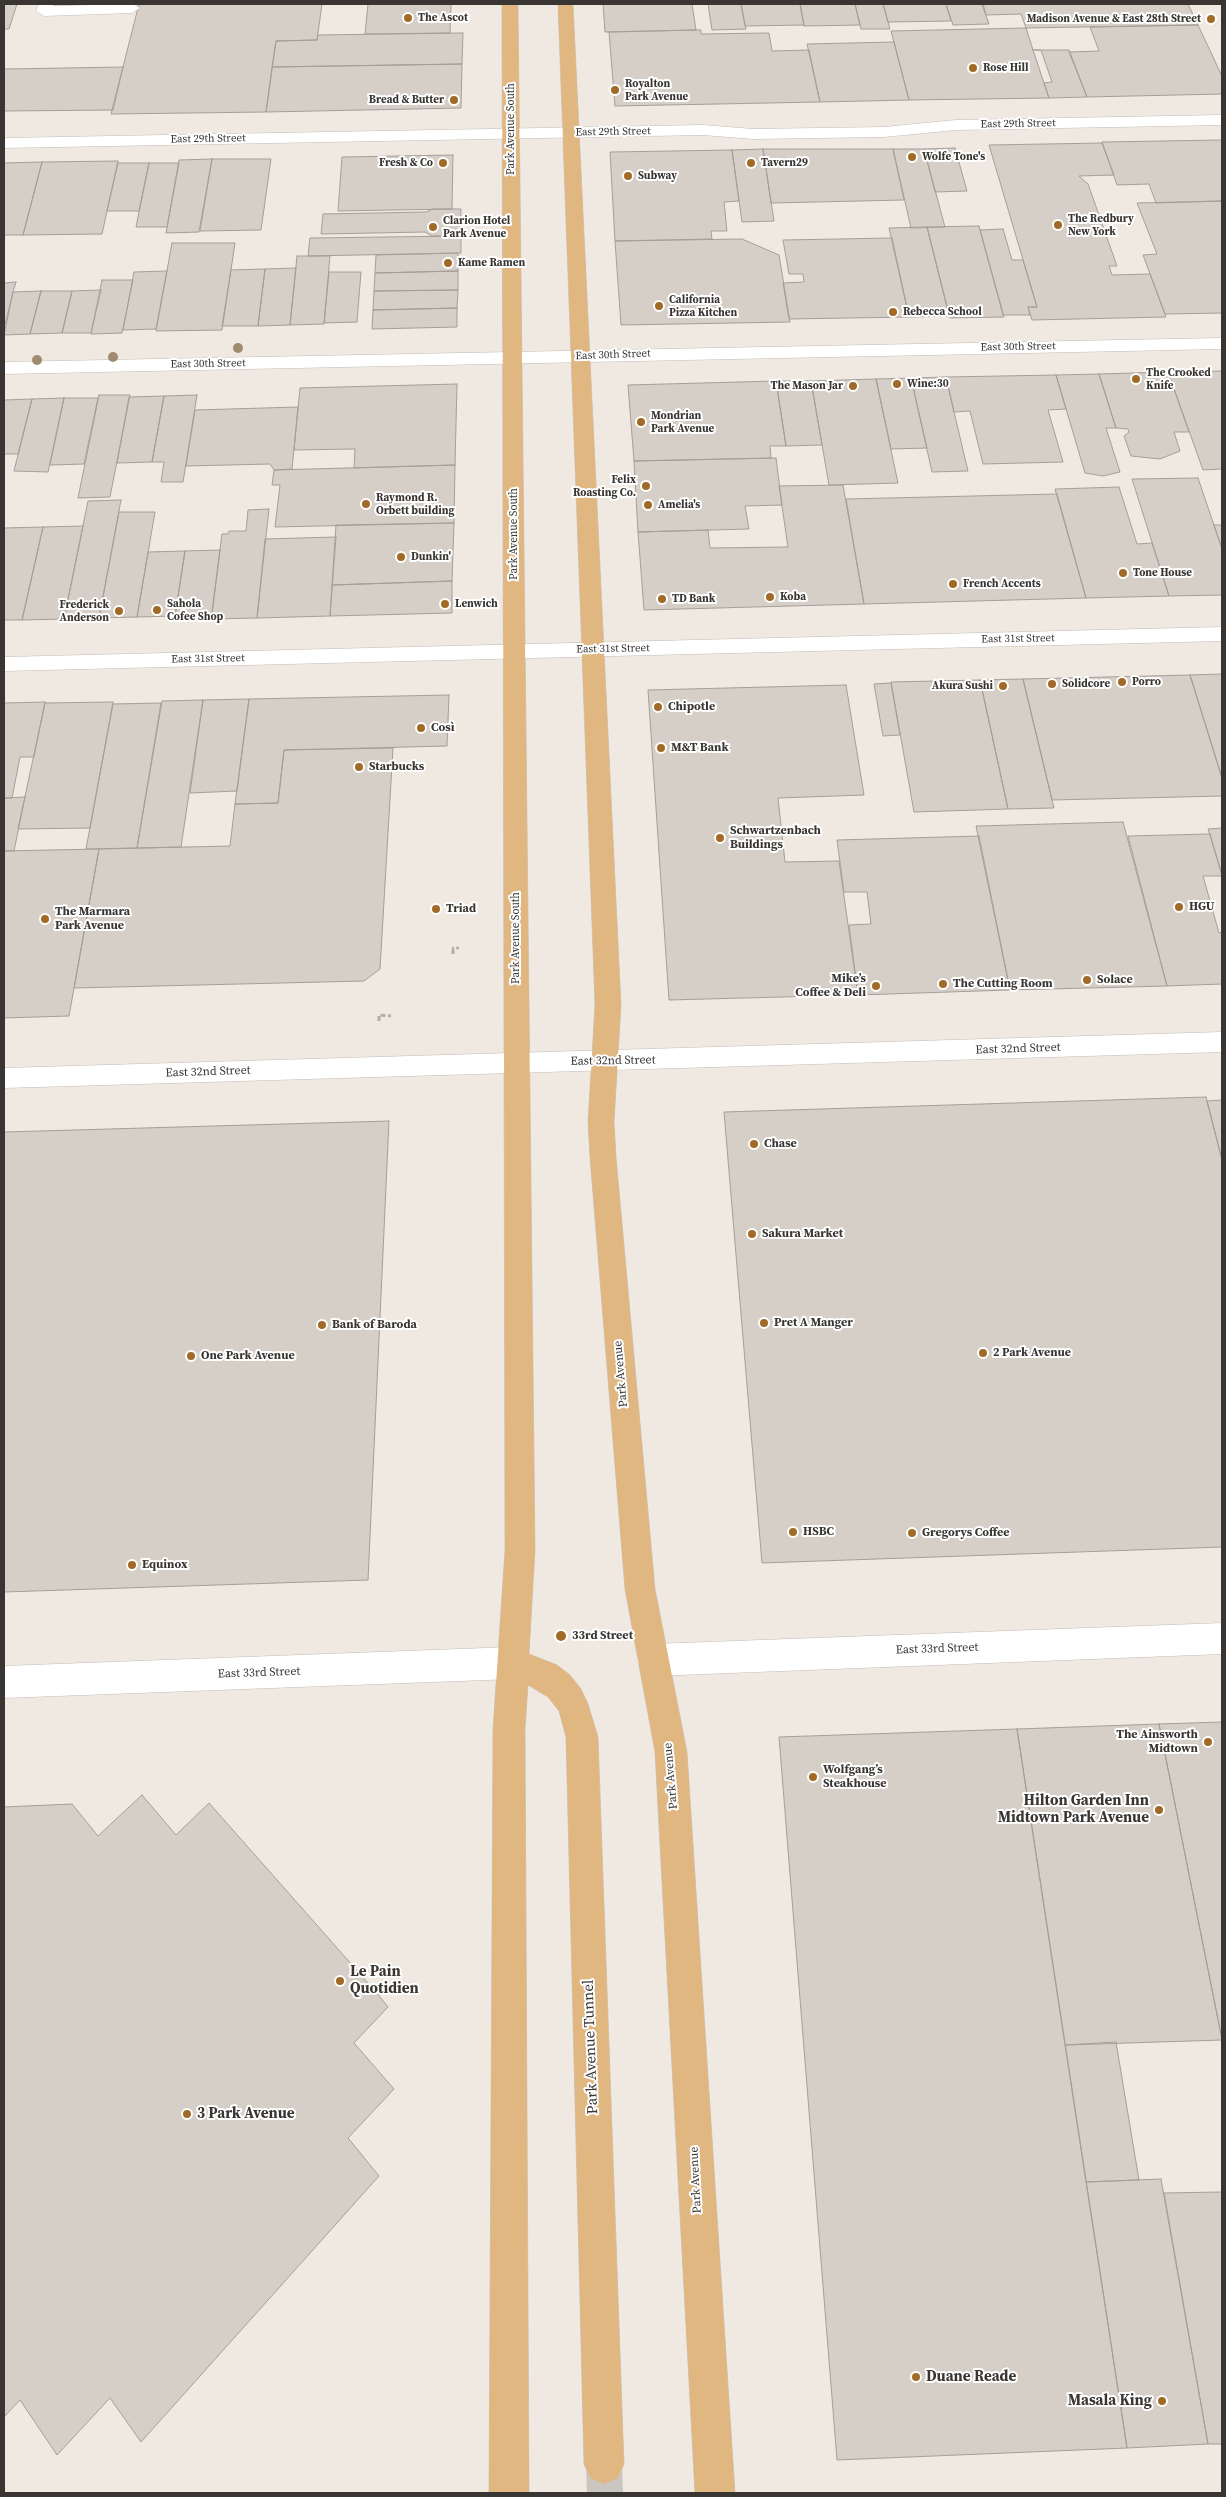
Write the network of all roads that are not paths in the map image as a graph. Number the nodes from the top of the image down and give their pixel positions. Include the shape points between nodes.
1 (46, 4) edge
2 (510, 4) edge
3 (565, 4) edge
4 (132, 8) dead end
5 (1222, 120) edge
6 (571, 132) junction
7 (512, 133) junction
8 (4, 143) edge
9 (1222, 343) edge
10 (580, 356) junction
11 (513, 358) junction
12 (4, 368) edge
13 (1222, 634) edge
14 (593, 649) junction
15 (515, 652) junction
16 (4, 664) edge
17 (1222, 1042) edge
18 (605, 1061) junction
19 (516, 1063) junction
20 (4, 1078) edge
21 (1222, 1638) edge
22 (652, 1660) junction
23 (514, 1663) junction
24 (4, 1682) edge
25 (604, 2464) tunnel mouth
26 (509, 2493) edge
27 (715, 2493) edge

1 - 4 street via 44,10
2 - 7 main road, Park Avenue South
3 - 6 main road
5 - 6 street, East 29th Street via 956,126 866,132
6 - 7 street, East 29th Street
6 - 10 main road
7 - 8 street, East 29th Street
7 - 11 main road, Park Avenue South
9 - 10 street, East 30th Street
10 - 11 street, East 30th Street
10 - 14 main road
11 - 12 street, East 30th Street
11 - 15 main road, Park Avenue South
13 - 14 street, East 31st Street
14 - 15 street, East 31st Street
14 - 18 main road via 608,1005
15 - 16 street, East 31st Street
15 - 19 main road, Park Avenue South
17 - 18 street, East 32nd Street
18 - 19 street, East 32nd Street
18 - 22 main road, Park Avenue via 601,1122 609,1236 640,1589
19 - 20 street, East 32nd Street
19 - 23 main road via 520,1550
21 - 22 street, East 33rd Street
22 - 27 main road, Park Avenue via 671,1752
23 - 24 street, East 33rd Street
23 - 25 main road, Park Avenue Tunnel via 546,1676 558,1686 570,1700 582,1737
23 - 26 main road via 509,1729

